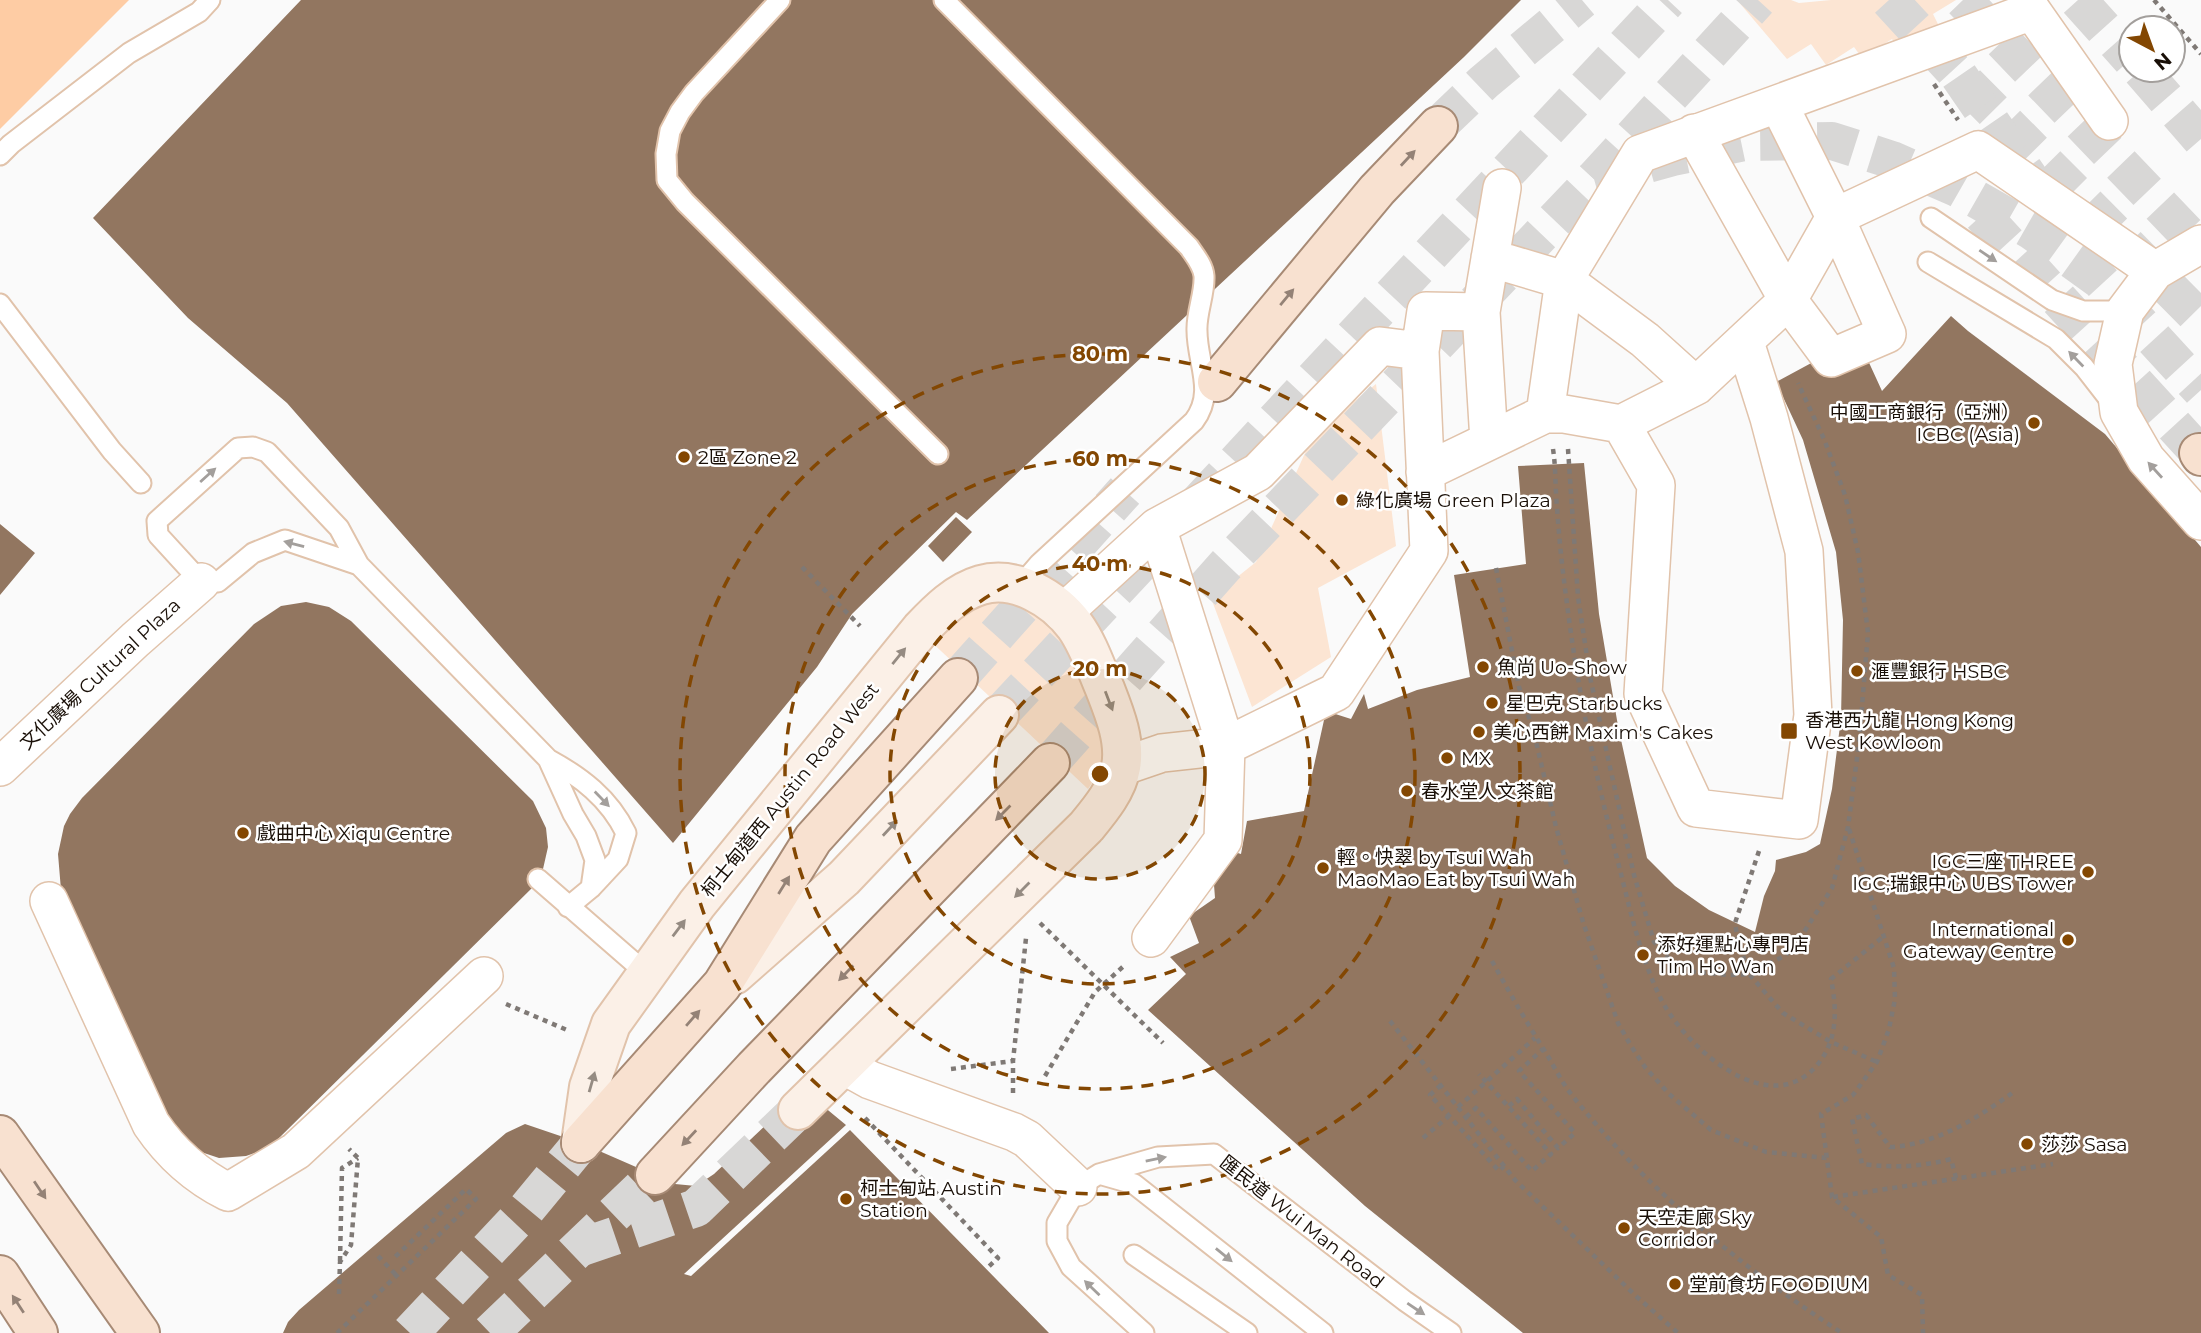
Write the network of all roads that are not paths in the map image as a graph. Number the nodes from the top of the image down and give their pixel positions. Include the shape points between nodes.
1 (210, 0) edge
2 (780, 0) edge
3 (944, 0) edge
4 (1779, 105) junction
5 (2109, 121) dead end
6 (1438, 126) tunnel mouth
7 (1694, 133) junction
8 (0, 155) edge
9 (1502, 188) dead end
10 (1835, 217) junction
11 (1931, 218) dead end
12 (2201, 244) edge
13 (1490, 258) junction
14 (1927, 262) dead end
15 (2155, 271) junction
16 (1564, 280) junction
17 (1788, 300) junction
18 (0, 304) edge
19 (2125, 311) junction
20 (1481, 312) junction
21 (1745, 342) junction
22 (1420, 351) junction
23 (1217, 382) dead end
24 (1696, 386) junction
25 (2119, 412) junction
26 (1554, 414) junction
27 (1621, 425) junction
28 (1489, 441) junction
29 (938, 454) dead end
30 (1425, 472) junction
31 (141, 483) dead end
32 (2201, 521) edge
33 (1157, 527) junction
34 (359, 565) junction
35 (201, 582) junction
36 (1020, 586) junction
37 (1063, 612) junction
38 (958, 677) tunnel mouth
39 (999, 715) tunnel mouth
40 (1226, 746) junction
41 (548, 759) junction
42 (1050, 763) tunnel mouth
43 (1121, 766) junction
44 (0, 767) edge
45 (538, 879) dead end
46 (591, 888) junction
47 (48, 901) dead end
48 (568, 906) junction
49 (1151, 938) dead end
50 (646, 973) junction
51 (484, 976) dead end
52 (722, 985) junction
53 (843, 1065) junction
54 (798, 1110) tunnel mouth
55 (0, 1135) edge
56 (581, 1143) joint
57 (655, 1175) tunnel mouth
58 (1089, 1181) junction
59 (1134, 1255) dead end
60 (0, 1275) edge
61 (37, 1333) edge
62 (140, 1333) edge
63 (1144, 1333) edge
64 (1247, 1333) edge
65 (1323, 1333) edge
66 (1451, 1333) edge

1 - 8 lane via 199,12 129,53
2 - 29 lane via 680,112 670,131 667,180
3 - 36 lane via 1189,247 1204,276 1196,328 1206,389 1201,412
4 - 5 street via 2032,11
4 - 7 street
4 - 10 street
23 -> 6 main road via 1377,190
7 - 16 street via 1640,154
7 - 17 street
9 - 13 street
10 - 15 street via 1978,150
10 - 17 street
10 - 17 street via 1887,334 1831,358
11 -> 19 lane via 2052,300 2083,311
12 - 15 street
13 - 16 street
13 - 20 street
25 -> 14 lane via 2056,339
15 - 19 street
16 - 24 street via 1645,340
16 - 26 street
17 - 21 street
18 - 31 lane
19 - 25 street via 2113,364
20 - 22 street via 1426,311
20 - 28 street
21 - 24 street
21 - 27 street via 1804,551 1814,715 1799,820 1696,808 1643,694 1656,485
22 - 30 street
22 - 33 street via 1380,345 1258,471
24 - 27 street
32 -> 25 street via 2146,459
26 - 27 street
26 - 28 street
28 - 30 street
30 - 40 street via 1429,551 1336,692
33 - 37 street
33 - 40 street
34 -> 35 lane via 285,540 253,553 218,582
35 -> 34 lane via 158,535 157,521 238,448 267,452 339,528
34 - 41 lane
35 - 44 street, 文化廣場 Cultural Plaza
36 - 37 street, 柯士甸道西 Austin Road West
50 -> 36 street, 柯士甸道西 Austin Road West via 705,894 938,611 982,585
37 -> 43 street, 柯士甸道西 Austin Road West via 1085,642 1115,715
52 -> 38 main road via 813,839
52 -> 39 street, 柯士甸道西 Austin Road West via 844,878
40 - 43 street via 1162,752
40 - 49 street via 1223,840
41 - 46 lane via 595,860
41 -> 46 lane via 578,775 596,792 617,814 626,833 618,859
42 -> 57 main road
43 -> 53 street, 柯士甸道西 Austin Road West via 1102,808 1086,827
45 - 48 lane
46 - 48 lane
47 - 51 street via 151,1125 203,1179 228,1192 296,1151
48 - 50 lane
56 -> 50 street, 柯士甸道西 Austin Road West via 589,1087 611,1024
56 -> 52 main road, 柯士甸道西 Austin Road West
53 - 54 street, 柯士甸道西 Austin Road West
53 - 58 street via 870,1080 1014,1132
55 -> 62 main road
63 -> 58 lane via 1071,1267 1057,1241 1066,1205
58 -> 65 lane via 1134,1184
58 -> 66 lane, 匯民道 Wui Man Road via 1158,1157 1214,1154
59 - 64 lane
61 -> 60 main road

